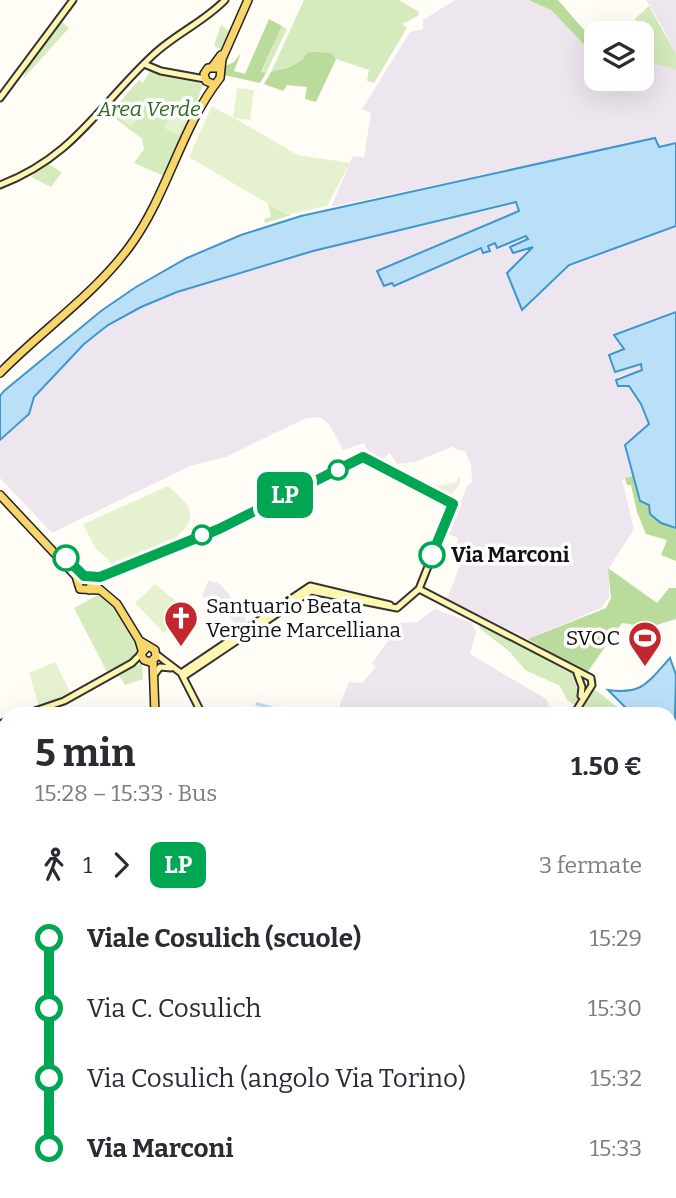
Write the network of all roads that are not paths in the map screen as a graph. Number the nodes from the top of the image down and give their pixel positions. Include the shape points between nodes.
1 (73, 0) edge
2 (225, 0) edge
3 (247, 0) edge
4 (144, 64) junction
5 (215, 69) junction
6 (208, 81) junction
7 (0, 98) edge
8 (0, 185) edge
9 (0, 373) edge
10 (0, 488) edge
11 (0, 495) edge
12 (91, 582) junction
13 (419, 589) junction
14 (148, 656) junction
15 (180, 673) junction
16 (152, 683) junction
17 (46, 707) edge
18 (152, 707) edge
19 (153, 707) edge
20 (198, 707) edge
21 (577, 707) edge

1 - 7 street
2 - 4 street
3 - 5 main road
4 - 6 street
4 - 8 street via 75,139 32,172
5 - 6 main road via 205,71
5 - 6 main road via 219,80
6 - 9 main road via 174,169 139,233 118,260
10 - 12 main road
11 - 12 main road
12 - 13 street via 219,529 363,457 453,504
12 - 14 main road via 113,599
13 - 15 street via 400,606 311,589
13 - 21 street via 575,670 584,684
14 - 15 street
14 - 16 main road
14 - 17 street
14 - 18 main road
15 - 16 street via 160,667
15 - 20 street
16 - 19 main road

